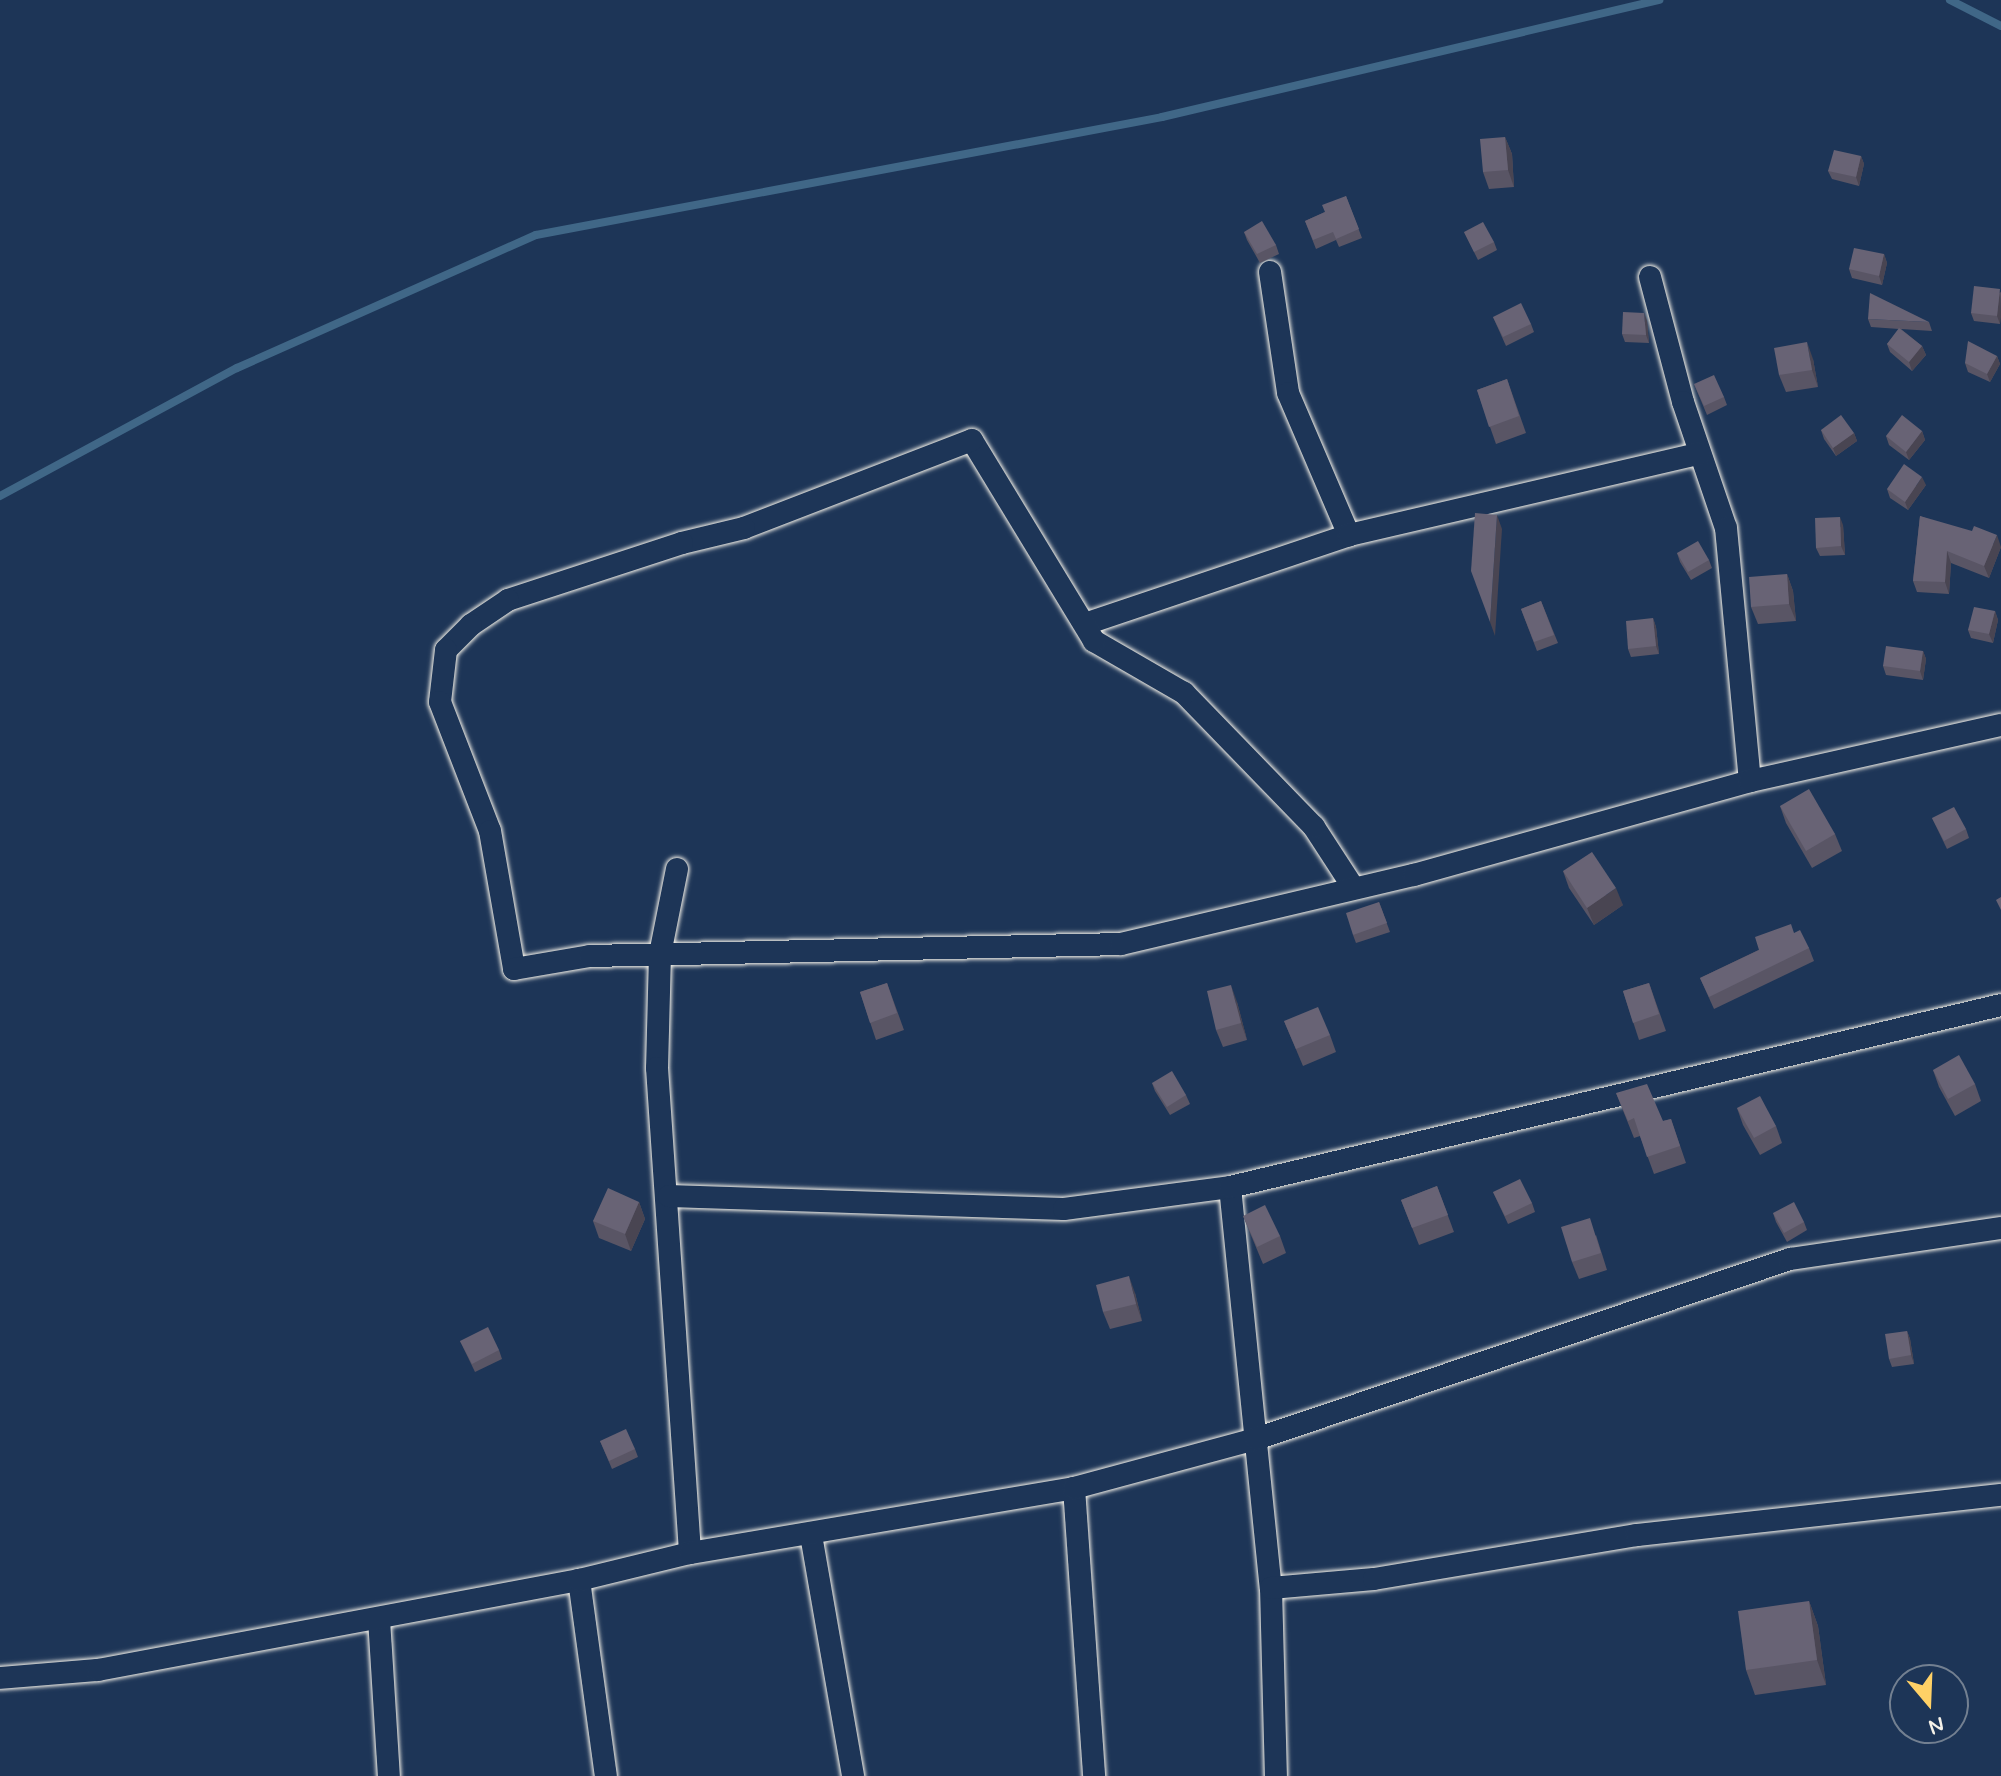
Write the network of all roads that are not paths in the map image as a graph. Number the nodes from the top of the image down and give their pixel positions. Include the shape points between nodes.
1 (1270, 272) dead end
2 (1650, 277) dead end
3 (1700, 453) junction
4 (1349, 535) junction
5 (1085, 624) junction
6 (2001, 725) edge
7 (1750, 781) junction
8 (677, 869) dead end
9 (1353, 887) junction
10 (660, 954) junction
11 (2001, 1005) edge
12 (1230, 1187) junction
13 (669, 1196) junction
14 (2001, 1228) edge
15 (1256, 1439) junction
16 (1074, 1488) junction
17 (2001, 1495) edge
18 (811, 1535) junction
19 (690, 1553) junction
20 (579, 1580) junction
21 (1271, 1588) junction
22 (379, 1619) junction
23 (0, 1678) edge
24 (389, 1776) edge
25 (606, 1776) edge
26 (853, 1776) edge
27 (1094, 1776) edge
28 (1276, 1776) edge

1 - 4 street via 1288,393
2 - 3 street
3 - 4 street
3 - 7 street via 1726,528
4 - 5 street
5 - 9 street via 1094,641 1184,693 1314,827
5 - 10 street via 972,440 744,528 508,600 471,625 446,650 440,702 490,831 514,969 590,956
6 - 7 street
7 - 9 street
8 - 10 street
9 - 10 street via 1121,944
10 - 13 street via 657,1068
11 - 12 street
12 - 13 street via 1064,1209
12 - 15 street
13 - 19 street
14 - 15 street via 1790,1259
15 - 16 street
15 - 21 street
16 - 18 street
16 - 27 street
17 - 21 street via 1637,1535 1374,1579
18 - 19 street
18 - 26 street
19 - 20 street
20 - 22 street
20 - 25 street
21 - 28 street
22 - 23 street via 98,1670
22 - 24 street

